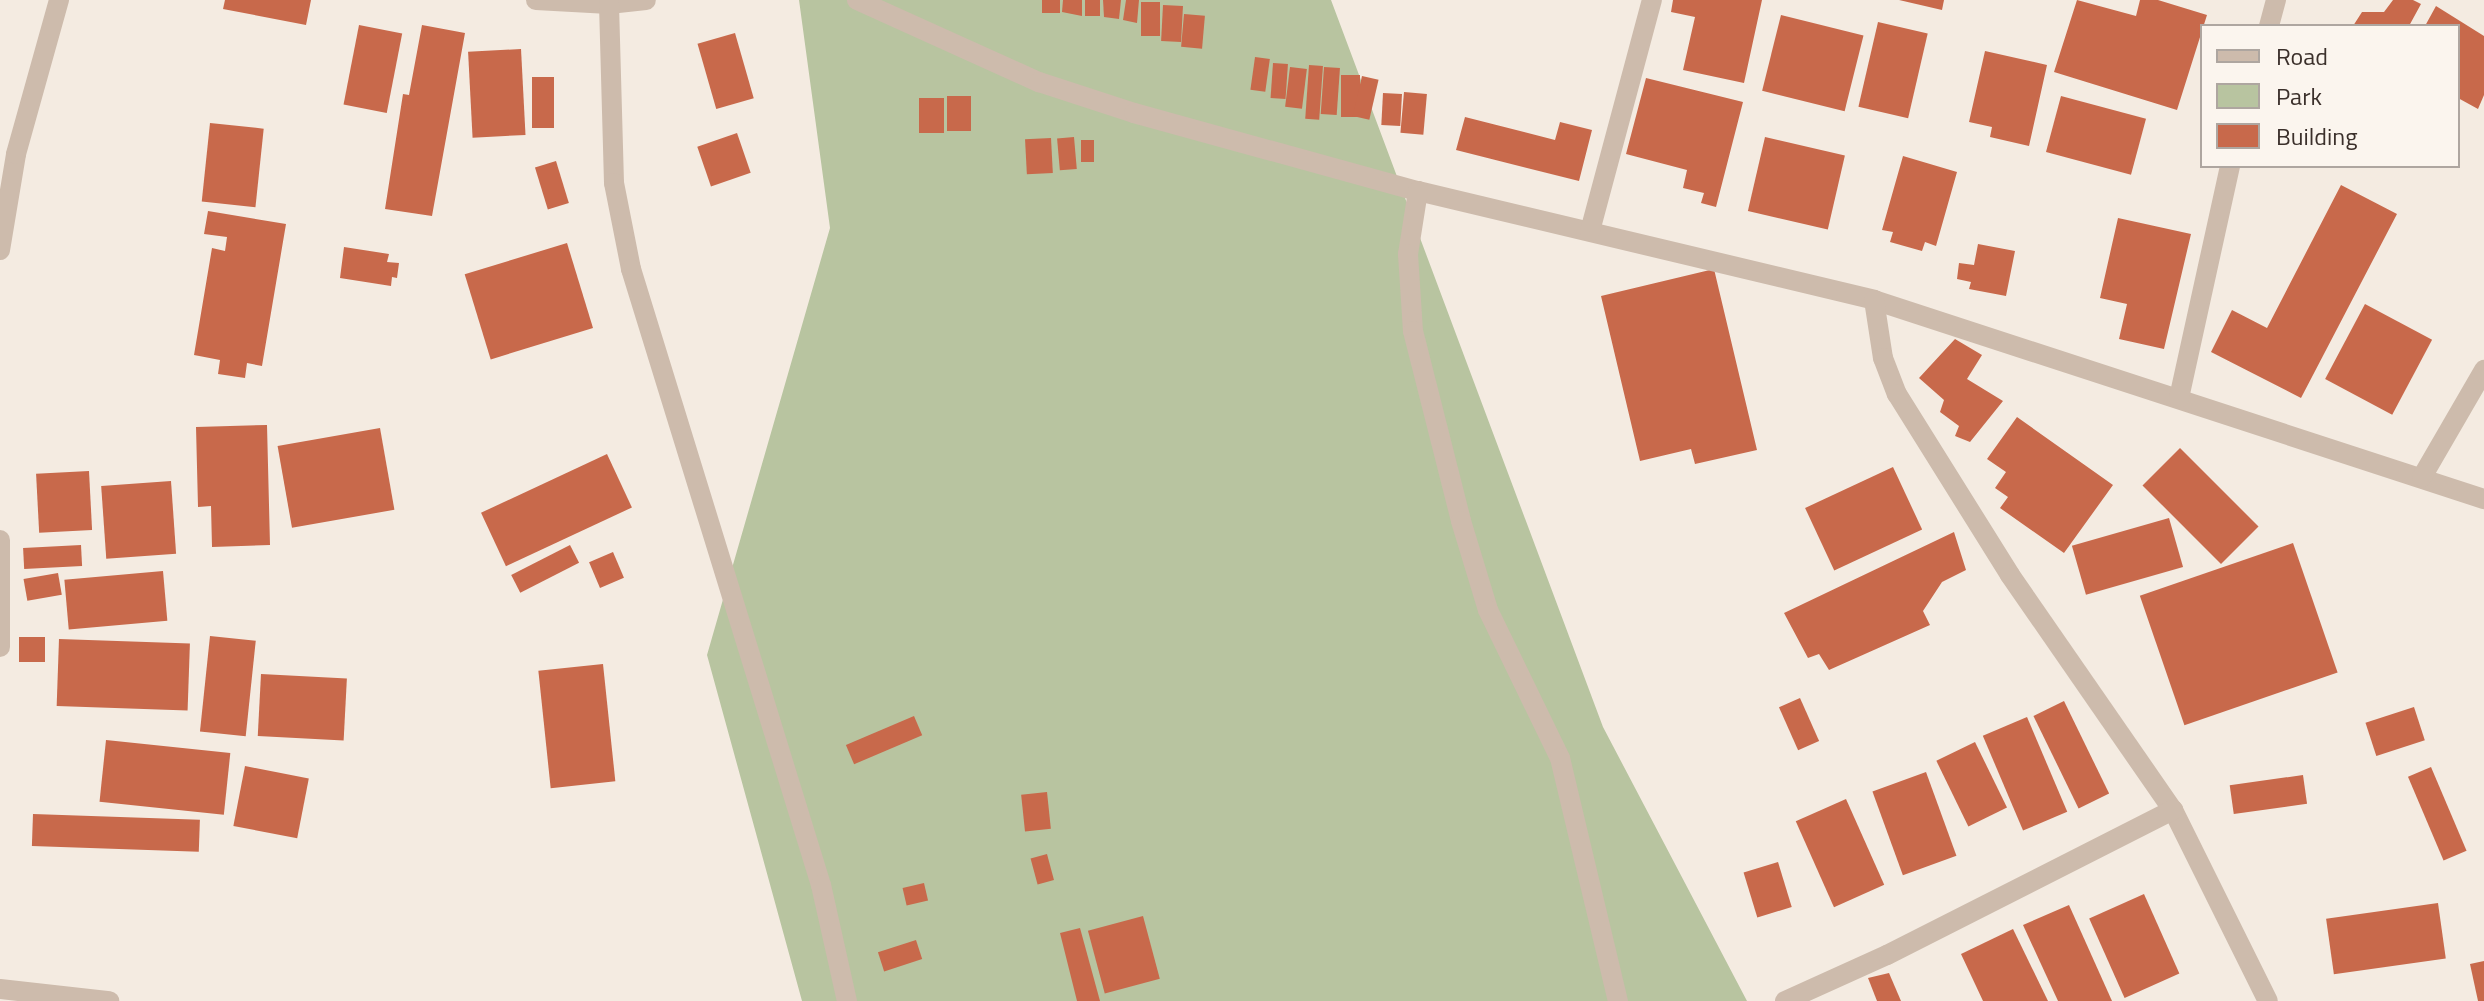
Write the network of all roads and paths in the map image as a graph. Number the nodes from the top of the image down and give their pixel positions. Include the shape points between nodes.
1 (59, 0) edge
2 (536, 0) edge
3 (646, 0) edge
4 (857, 0) edge
5 (1652, 0) edge
6 (2276, 0) edge
7 (609, 4) junction
8 (2270, 24) edge
9 (2230, 168) edge
10 (1418, 191) junction
11 (1590, 231) junction
12 (0, 250) edge
13 (1874, 300) junction
14 (2484, 370) edge
15 (2179, 398) junction
16 (2422, 477) junction
17 (2484, 499) edge
18 (0, 540) edge
19 (0, 647) edge
20 (2173, 810) junction
21 (0, 989) edge
22 (109, 1001) edge
23 (847, 1001) edge
24 (1618, 1001) edge
25 (1785, 1001) edge
26 (2268, 1001) edge

1 - 12 street via 16,154
2 - 7 street
3 - 7 street
4 - 10 street via 1039,82
5 - 11 street
6 - 8 street
7 - 23 street via 614,183 631,269 821,885
9 - 15 street
10 - 11 street
10 - 24 street via 1408,254 1413,331 1488,610 1560,758
11 - 13 street
13 - 15 street
13 - 20 street via 1883,358 1897,394 2010,575
14 - 16 street
15 - 16 street
16 - 17 street
18 - 19 street
20 - 25 street
20 - 26 street
21 - 22 street

